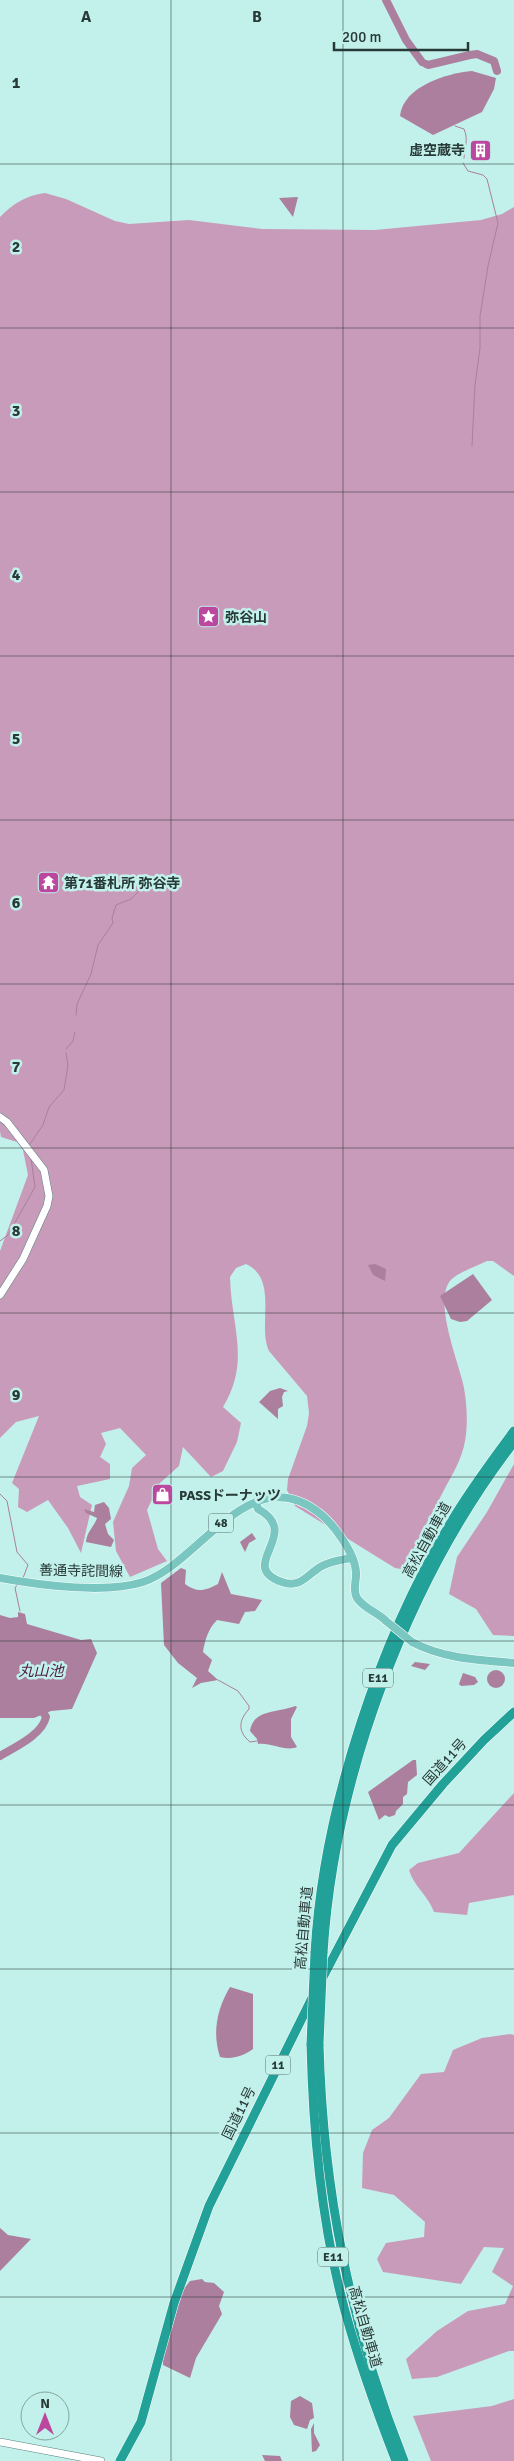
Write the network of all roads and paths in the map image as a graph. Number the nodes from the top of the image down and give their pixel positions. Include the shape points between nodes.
1 (0, 1117) edge
2 (0, 1295) edge
3 (514, 1431) edge
4 (514, 1442) edge
5 (256, 1503) junction
6 (351, 1558) junction
7 (0, 1578) edge
8 (514, 1663) edge
9 (514, 1712) edge
10 (319, 1953) junction
11 (315, 2044) junction
12 (0, 2442) edge
13 (101, 2461) edge
14 (120, 2461) edge
15 (396, 2461) edge
16 (404, 2461) edge

1 - 2 street via 44,1170 49,1196 23,1259
3 - 10 highway, 高松自動車道 / E11 via 455,1515 432,1556 378,1677 361,1725 332,1831 320,1898
4 - 10 highway, 高松自動車道 / E11 via 456,1529 429,1578 386,1678 361,1753 340,1833
5 - 6 main road, 善通寺詫間線 / 48 via 282,1498 308,1506 334,1528
5 - 6 main road via 275,1525 276,1534 264,1567 279,1582 295,1584 324,1565
5 - 7 main road, 善通寺詫間線 / 48 via 228,1517 168,1569 144,1582 90,1586
6 - 8 main road, 善通寺詫間線 / 48, bridge via 356,1571 354,1588 357,1598 412,1642 443,1654
9 - 14 highway, 国道11号 / 11 via 449,1777 392,1845 360,1904 212,2199 174,2303 141,2422
10 - 11 highway, 高松自動車道 / E11, bridge
11 - 15 highway, 高松自動車道 / E11 via 317,2149 325,2220 347,2318
11 - 16 highway, 高松自動車道 / E11 via 334,2220 347,2283 380,2397
12 - 13 street

